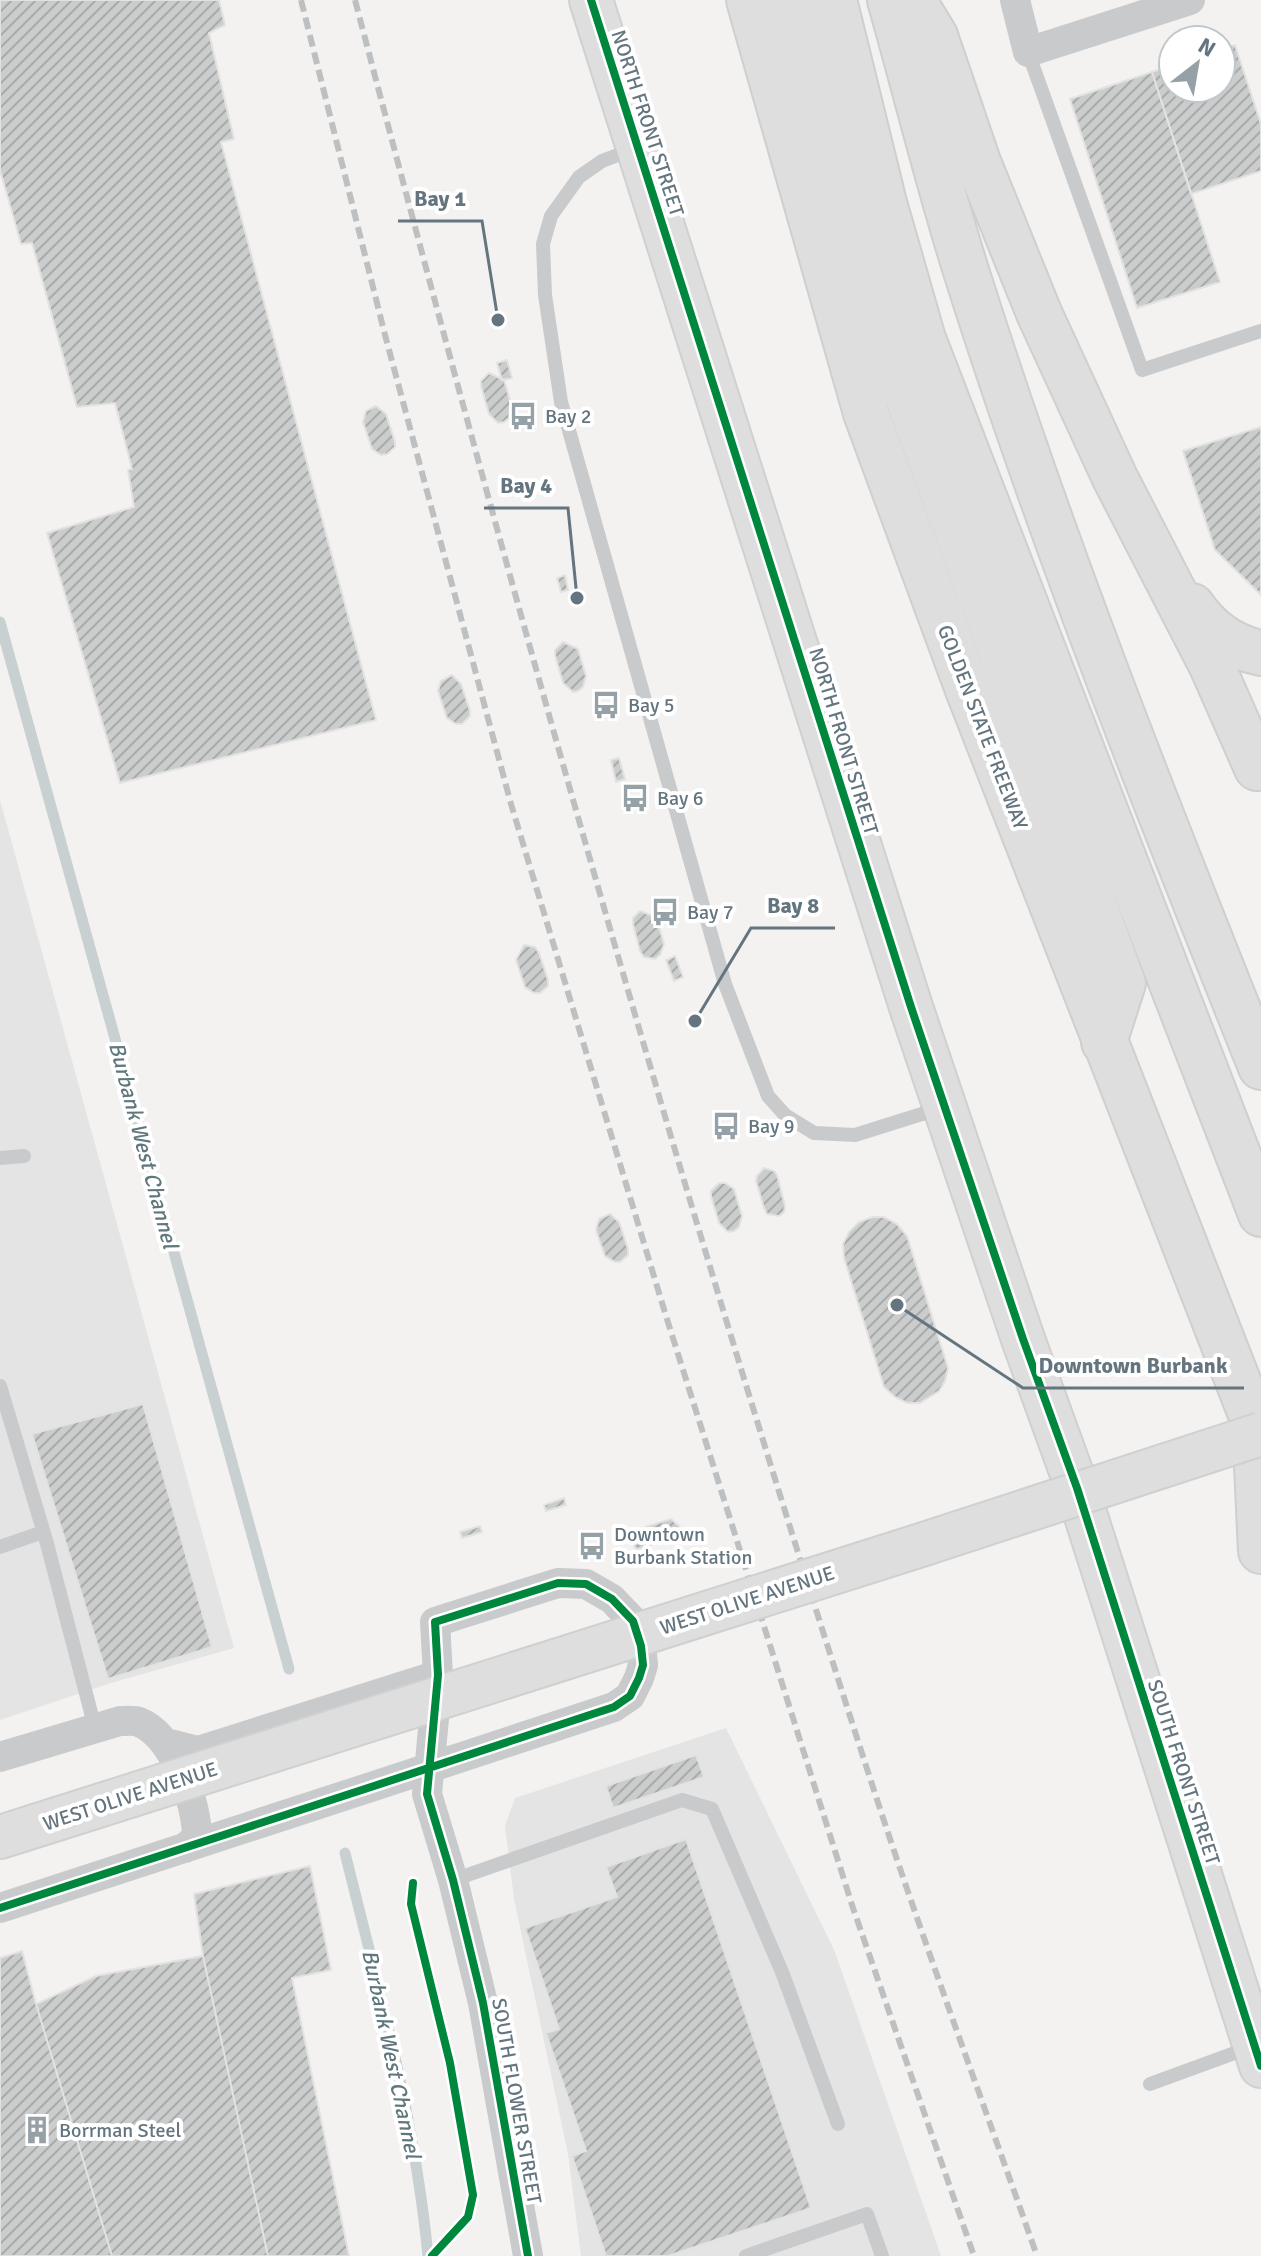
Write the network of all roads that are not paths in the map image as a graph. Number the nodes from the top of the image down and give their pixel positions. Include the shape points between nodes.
1 (591, 0) edge
2 (749, 0) edge
3 (794, 0) edge
4 (834, 0) edge
5 (890, 0) edge
6 (913, 0) edge
7 (1015, 0) edge
8 (1190, 0) edge
9 (1028, 52) junction
10 (640, 147) junction
11 (1261, 331) edge
12 (1152, 547) junction
13 (1261, 653) edge
14 (1260, 768) edge
15 (1104, 1042) junction
16 (1261, 1067) edge
17 (944, 1107) junction
18 (24, 1156) dead end
19 (0, 1158) edge
20 (1261, 1214) edge
21 (0, 1386) edge
22 (1259, 1433) edge
23 (1080, 1490) junction
24 (43, 1532) junction
25 (0, 1547) edge
26 (1261, 1551) edge
27 (438, 1675) junction
28 (95, 1728) junction
29 (166, 1743) junction
30 (0, 1757) edge
31 (429, 1767) junction
32 (0, 1837) edge
33 (185, 1848) junction
34 (453, 1880) junction
35 (0, 1908) edge
36 (1258, 2056) edge
37 (1150, 2084) dead end
38 (838, 2124) dead end
39 (528, 2256) edge
40 (746, 2256) edge
41 (882, 2256) edge

1 - 10 main road, NORTH FRONT STREET
2 - 15 highway, GOLDEN STATE FREEWAY via 866,413
3 - 15 highway via 819,112 893,358 1123,983
4 - 20 highway via 923,339
5 - 16 highway via 967,273 1073,584
6 - 12 highway via 935,36 978,162 1039,313
7 - 9 street
8 - 9 street
9 - 11 lane via 1142,370
10 - 17 main road, NORTH FRONT STREET
10 - 17 lane via 602,161 579,177 551,216 543,244 545,295 561,402 725,984 768,1096 785,1115 814,1133 855,1135
12 - 13 highway via 1200,617 1221,638
12 - 14 highway
15 - 22 highway, GOLDEN STATE FREEWAY
17 - 23 main road, NORTH FRONT STREET
18 - 19 lane
21 - 24 lane
22 - 23 main road, WEST OLIVE AVENUE, bridge
22 - 26 highway, GOLDEN STATE FREEWAY
23 - 32 main road, WEST OLIVE AVENUE, bridge
23 - 36 main road, SOUTH FRONT STREET
24 - 25 lane
24 - 28 lane
27 - 29 street via 198,1751
27 - 31 street, SOUTH FLOWER STREET
27 - 31 street, SOUTH FLOWER STREET via 435,1622 558,1583 586,1584 612,1599 633,1621 643,1665 630,1696 614,1707
28 - 29 street via 139,1722
28 - 30 street
29 - 33 street via 197,1814 197,1837
31 - 33 street
31 - 34 street, SOUTH FLOWER STREET via 427,1794
33 - 35 street
34 - 38 lane via 682,1800 712,1809 782,1972
34 - 39 street, SOUTH FLOWER STREET via 483,2003
36 - 37 lane
40 - 41 lane via 867,2214

